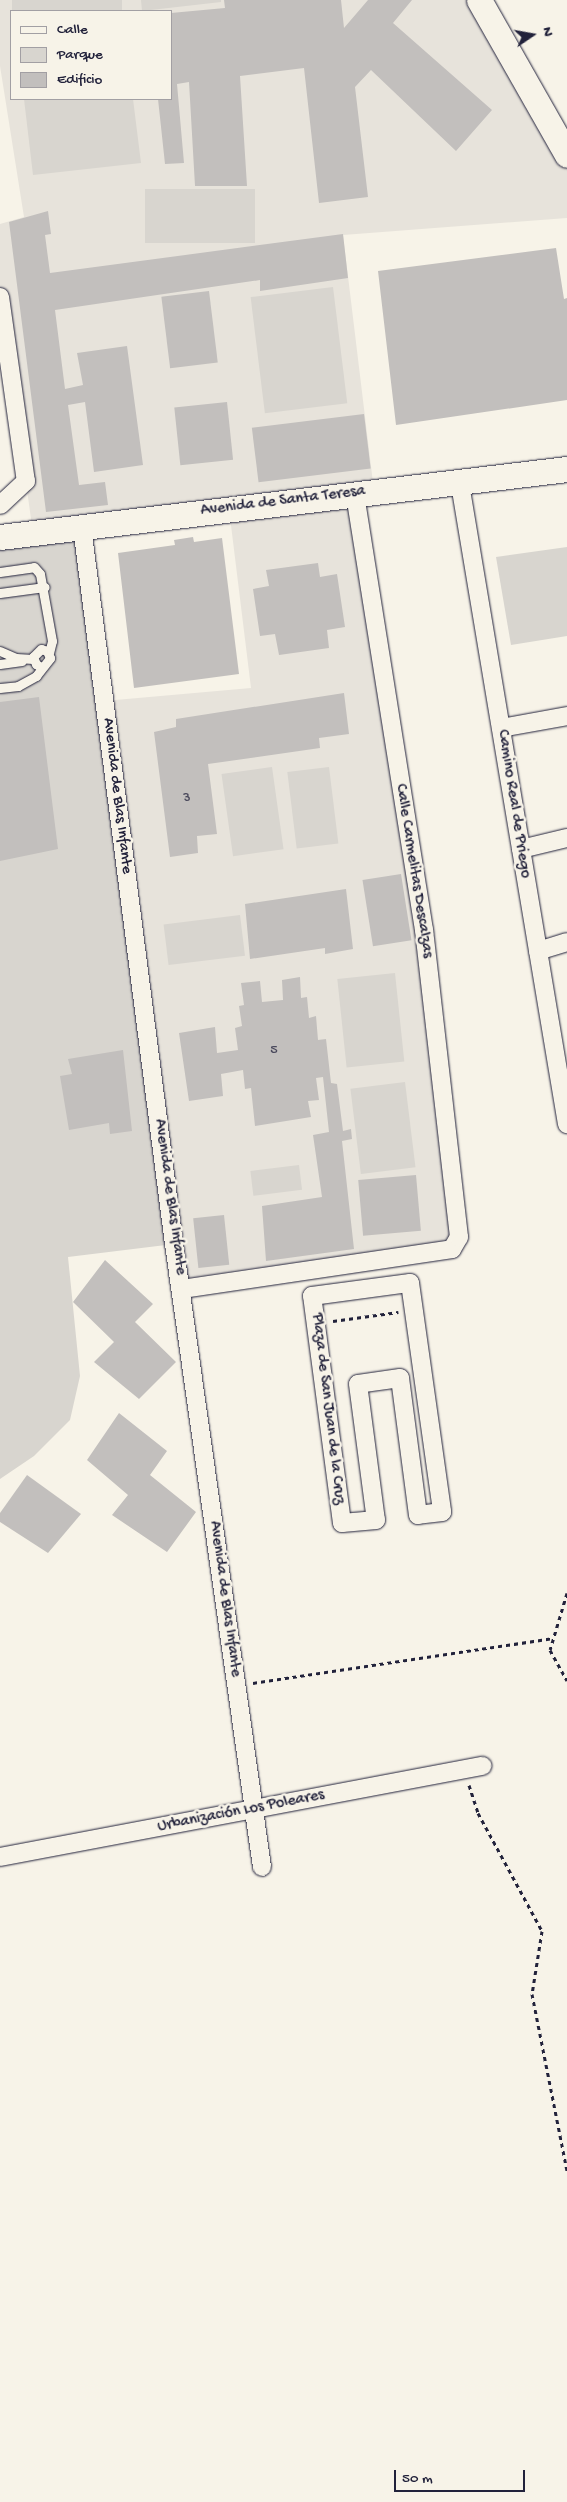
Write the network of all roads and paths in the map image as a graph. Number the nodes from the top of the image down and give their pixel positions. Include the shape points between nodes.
1 (479, 0) edge
2 (567, 155) edge
3 (0, 298) edge
4 (567, 469) edge
5 (460, 484) junction
6 (355, 494) junction
7 (0, 505) edge
8 (82, 527) junction
9 (0, 537) edge
10 (0, 572) edge
11 (45, 587) junction
12 (0, 593) edge
13 (0, 652) edge
14 (49, 653) junction
15 (33, 660) junction
16 (0, 664) edge
17 (41, 667) junction
18 (0, 688) edge
19 (567, 716) edge
20 (500, 728) junction
21 (567, 838) edge
22 (521, 849) junction
23 (567, 942) edge
24 (538, 951) junction
25 (560, 1042) edge
26 (567, 1124) edge
27 (410, 1283) joint
28 (182, 1289) junction
29 (567, 1593) edge
30 (554, 1638) junction
31 (567, 1680) edge
32 (236, 1686) junction
33 (483, 1766) dead end
34 (464, 1770) junction
35 (253, 1810) junction
36 (0, 1857) edge
37 (262, 1867) dead end
38 (567, 2171) edge

1 - 2 street
3 - 7 street via 26,480
4 - 5 street, Avenida de Santa Teresa
5 - 6 street, Avenida de Santa Teresa
5 - 20 street, Camino Real de Priego
6 - 8 street, Avenida de Santa Teresa
6 - 28 street, Calle Carmelitas Descalzas via 424,930 458,1237 452,1249
8 - 9 street, Avenida de Santa Teresa
8 - 28 street, Avenida de Blas Infante
10 - 11 lane via 34,567
11 - 12 lane
11 - 14 lane via 52,641
13 - 15 lane
14 - 15 lane via 38,650
14 - 17 lane via 48,663
15 - 16 lane
15 - 17 lane
17 - 18 lane via 36,676 18,686
19 - 20 street
20 - 22 street, Camino Real de Priego
21 - 22 street
22 - 24 street, Camino Real de Priego
23 - 24 street
24 - 25 street, Camino Real de Priego
25 - 26 street, Camino Real de Priego
27 - 27 street, Plaza de San Juan de la Cruz via 442,1512 418,1515 400,1378 358,1384 376,1520 342,1523 312,1296
28 - 32 street, Avenida de Blas Infante
29 - 30 path
30 - 31 path via 550,1650
30 - 32 path
32 - 35 street, Avenida de Blas Infante
33 - 34 street, Urbanización Los Poleares
34 - 35 street, Urbanización Los Poleares
34 - 38 path via 478,1813 542,1931 532,1994
35 - 36 street, Urbanización Los Poleares
35 - 37 street, Avenida de Blas Infante

